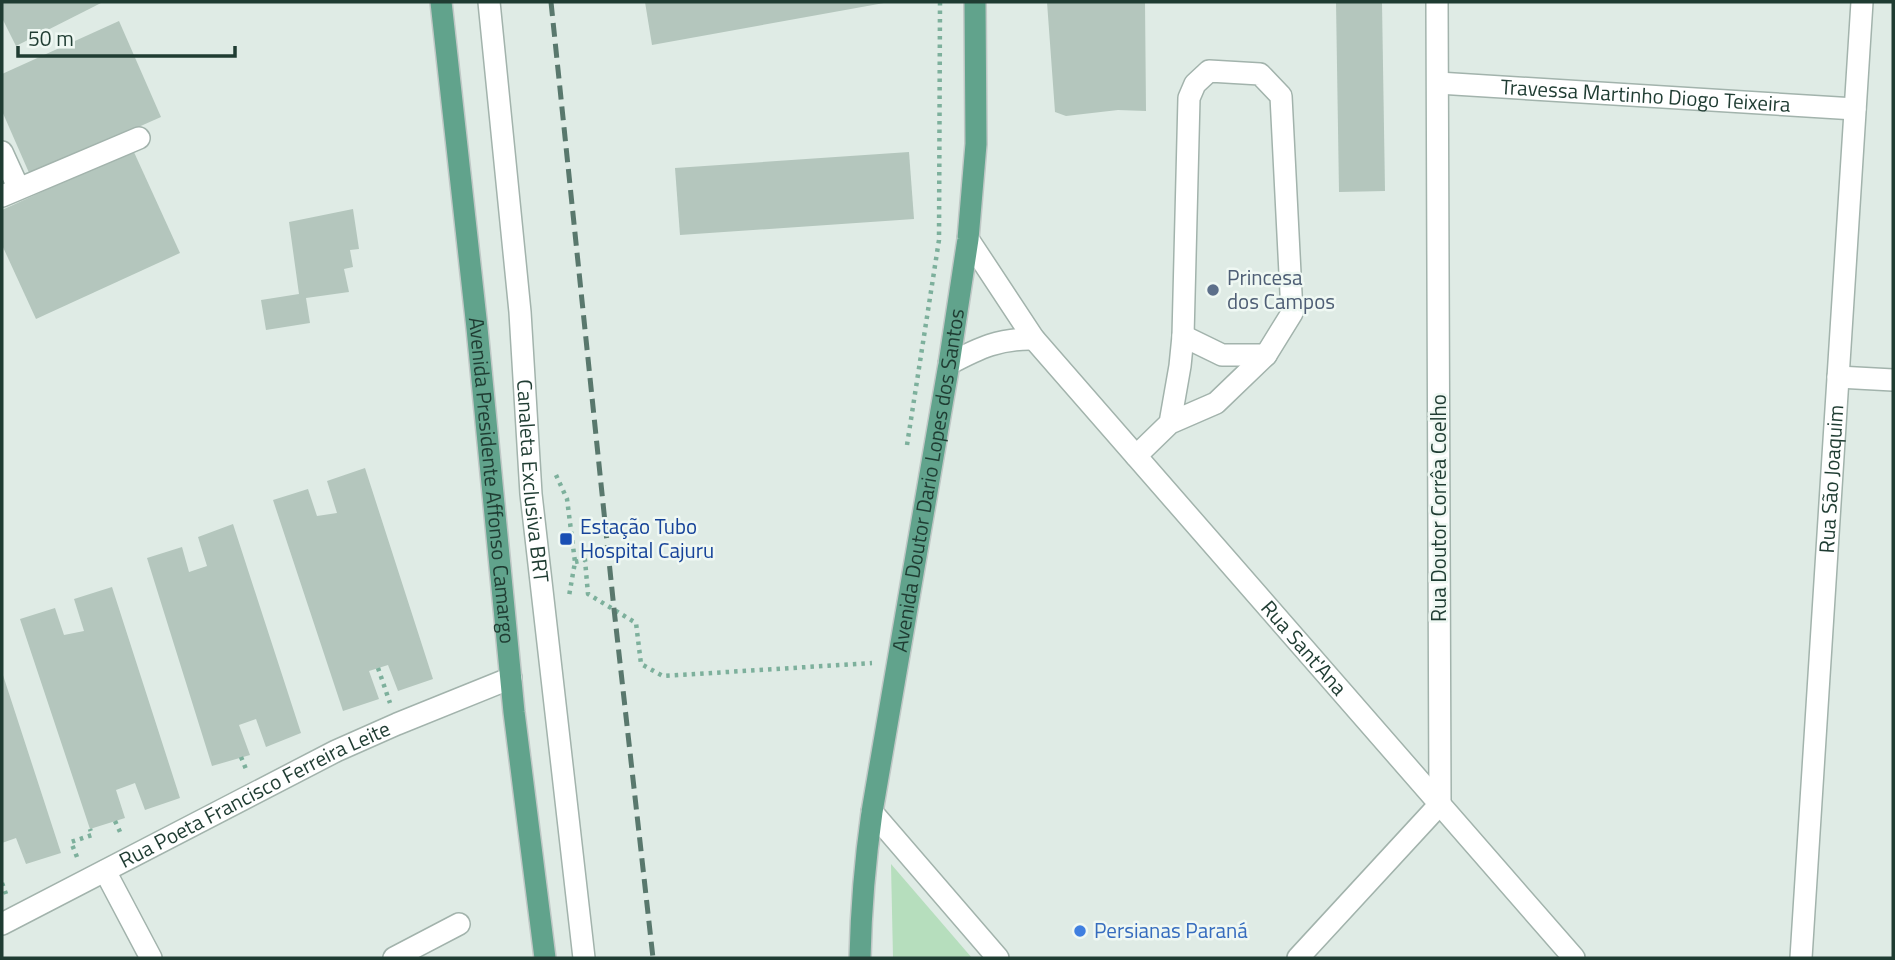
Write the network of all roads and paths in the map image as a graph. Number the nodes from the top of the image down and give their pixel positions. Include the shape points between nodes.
1 (441, 2) edge
2 (489, 2) edge
3 (940, 2) edge
4 (975, 2) edge
5 (1437, 2) edge
6 (1862, 2) edge
7 (1438, 83) junction
8 (1855, 109) junction
9 (139, 138) dead end
10 (2, 152) edge
11 (10, 191) edge
12 (968, 239) junction
13 (1184, 336) junction
14 (1034, 340) junction
15 (1266, 355) junction
16 (949, 364) junction
17 (1838, 377) junction
18 (1893, 380) edge
19 (1170, 423) junction
20 (1136, 457) junction
21 (905, 458) dead end
22 (575, 562) dead end
23 (873, 663) dead end
24 (378, 668) dead end
25 (511, 678) junction
26 (397, 724) junction
27 (1440, 804) junction
28 (872, 812) junction
29 (90, 829) dead end
30 (95, 876) junction
31 (2, 924) edge
32 (459, 924) dead end
33 (151, 958) edge
34 (394, 958) edge
35 (545, 958) edge
36 (584, 958) edge
37 (860, 958) edge
38 (998, 958) edge
39 (1298, 958) edge
40 (1574, 958) edge
41 (1801, 958) edge

1 - 25 main road, Avenida Presidente Affonso Camargo
2 - 36 street, Canaleta Exclusiva BRT via 520,312 531,494
3 - 21 path via 939,240
4 - 12 main road, Avenida Doutor Dario Lopes dos Santos via 976,144
5 - 7 street, Rua Doutor Corrêa Coelho
6 - 8 street, Rua São Joaquim
7 - 8 street, Travessa Martinho Diogo Teixeira
7 - 27 street, Rua Doutor Corrêa Coelho
8 - 17 street, Rua São Joaquim
9 - 11 street
10 - 11 street
12 - 14 street, Rua Sant'Ana
12 - 16 main road, Avenida Doutor Dario Lopes dos Santos
13 - 15 street via 1222,355
13 - 15 street via 1189,98 1195,84 1209,71 1260,74 1281,96 1292,313
13 - 19 street
14 - 16 street via 995,342
14 - 20 street, Rua Sant'Ana
15 - 19 street via 1216,403
16 - 28 main road, Avenida Doutor Dario Lopes dos Santos
17 - 18 street
17 - 41 street, Rua São Joaquim
19 - 20 street
20 - 27 street, Rua Sant'Ana
22 - 23 path via 585,560 588,594 636,623 641,664 663,676
24 - 26 path
25 - 26 street, Rua Poeta Francisco Ferreira Leite
25 - 35 main road, Avenida Presidente Affonso Camargo
26 - 30 street, Rua Poeta Francisco Ferreira Leite
27 - 39 street
27 - 40 street, Rua Sant'Ana
28 - 37 main road, Avenida Doutor Dario Lopes dos Santos
28 - 38 street
29 - 30 path via 92,835 71,842
30 - 31 street, Rua Poeta Francisco Ferreira Leite
30 - 33 street
32 - 34 street

